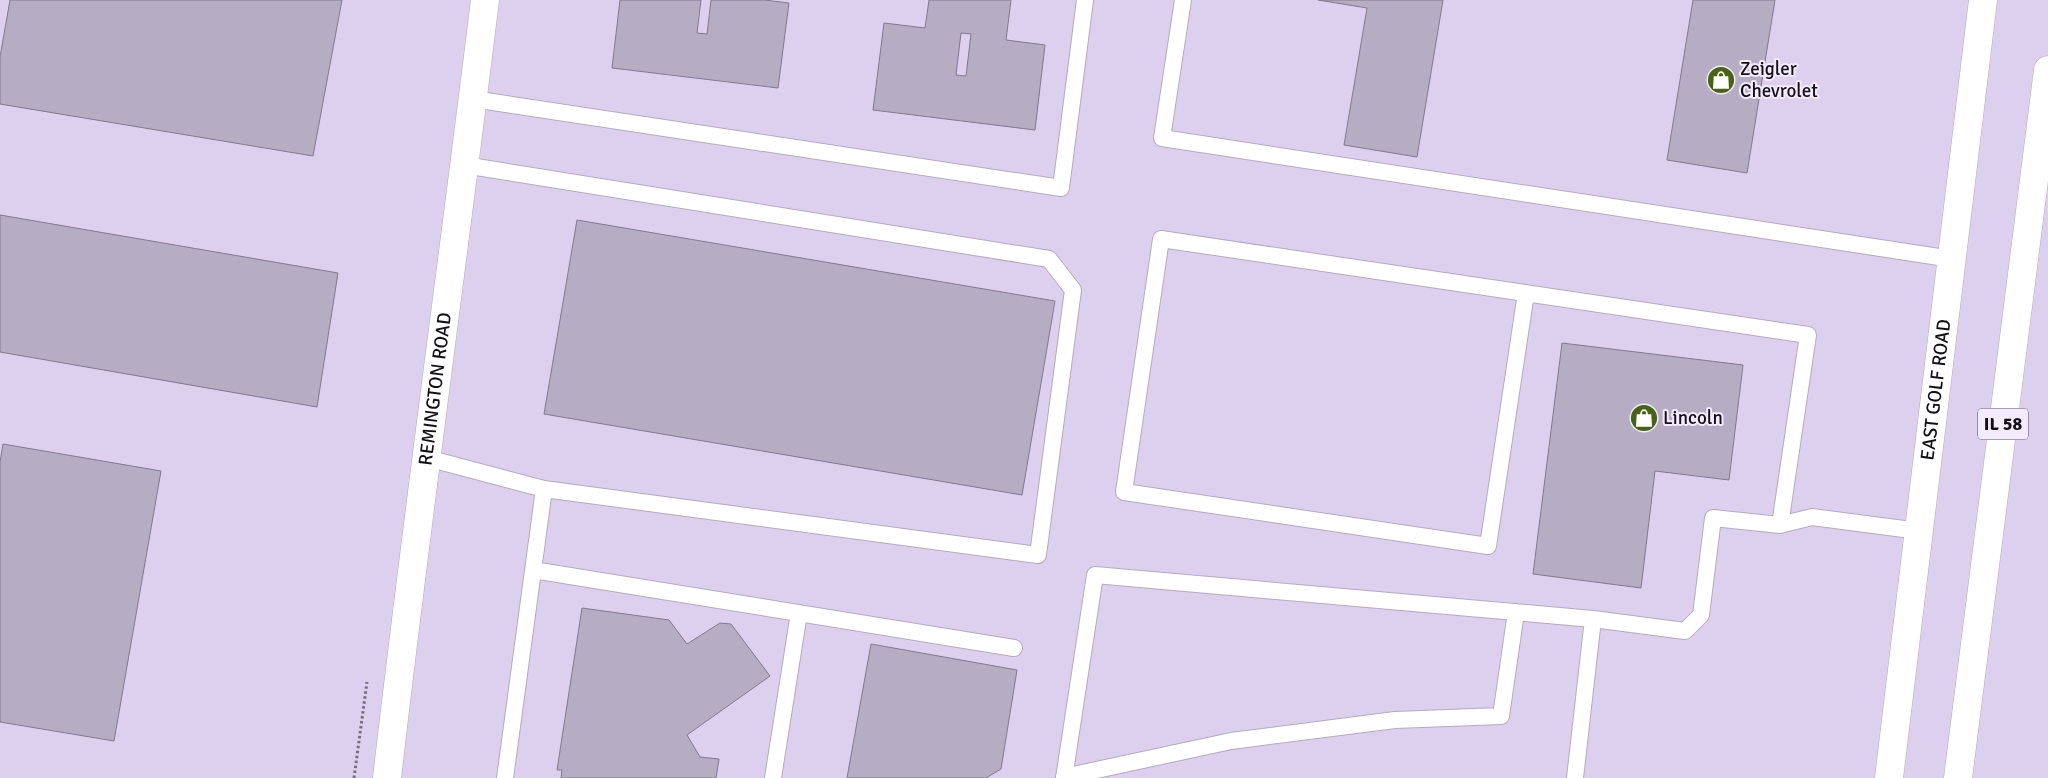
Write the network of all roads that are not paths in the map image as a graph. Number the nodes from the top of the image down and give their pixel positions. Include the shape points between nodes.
1 (485, 0) edge
2 (1085, 0) edge
3 (1182, 0) edge
4 (1983, 0) edge
5 (2048, 70) edge
6 (472, 99) junction
7 (464, 165) junction
8 (1952, 259) junction
9 (1526, 293) junction
10 (427, 458) junction
11 (544, 489) junction
12 (1780, 525) junction
13 (1919, 531) junction
14 (533, 570) junction
15 (1516, 612) junction
16 (799, 613) junction
17 (1594, 618) junction
18 (1014, 648) dead end
19 (1064, 777) edge
20 (387, 778) edge
21 (505, 778) edge
22 (773, 778) edge
23 (1575, 778) edge
24 (1889, 778) edge
25 (1958, 778) edge

1 - 6 main road, REMINGTON ROAD
2 - 6 lane via 1061,188
3 - 8 lane via 1162,138
4 - 8 main road, EAST GOLF ROAD
5 - 25 main road, IL 58
6 - 7 main road, REMINGTON ROAD
7 - 10 main road, REMINGTON ROAD
7 - 11 lane via 1049,260 1073,290 1038,554
8 - 13 main road, EAST GOLF ROAD
9 - 9 lane via 1161,239 1124,492 1488,546
9 - 12 lane via 1808,335
10 - 11 lane
10 - 20 main road, REMINGTON ROAD
11 - 14 lane
12 - 13 lane via 1812,517
12 - 17 lane via 1713,518 1701,615 1685,631
13 - 24 main road, EAST GOLF ROAD
14 - 16 lane
14 - 21 lane
15 - 17 lane
15 - 19 lane via 1500,716 1395,720 1231,741
15 - 19 lane via 1095,575
16 - 18 lane
16 - 22 lane
17 - 23 lane

